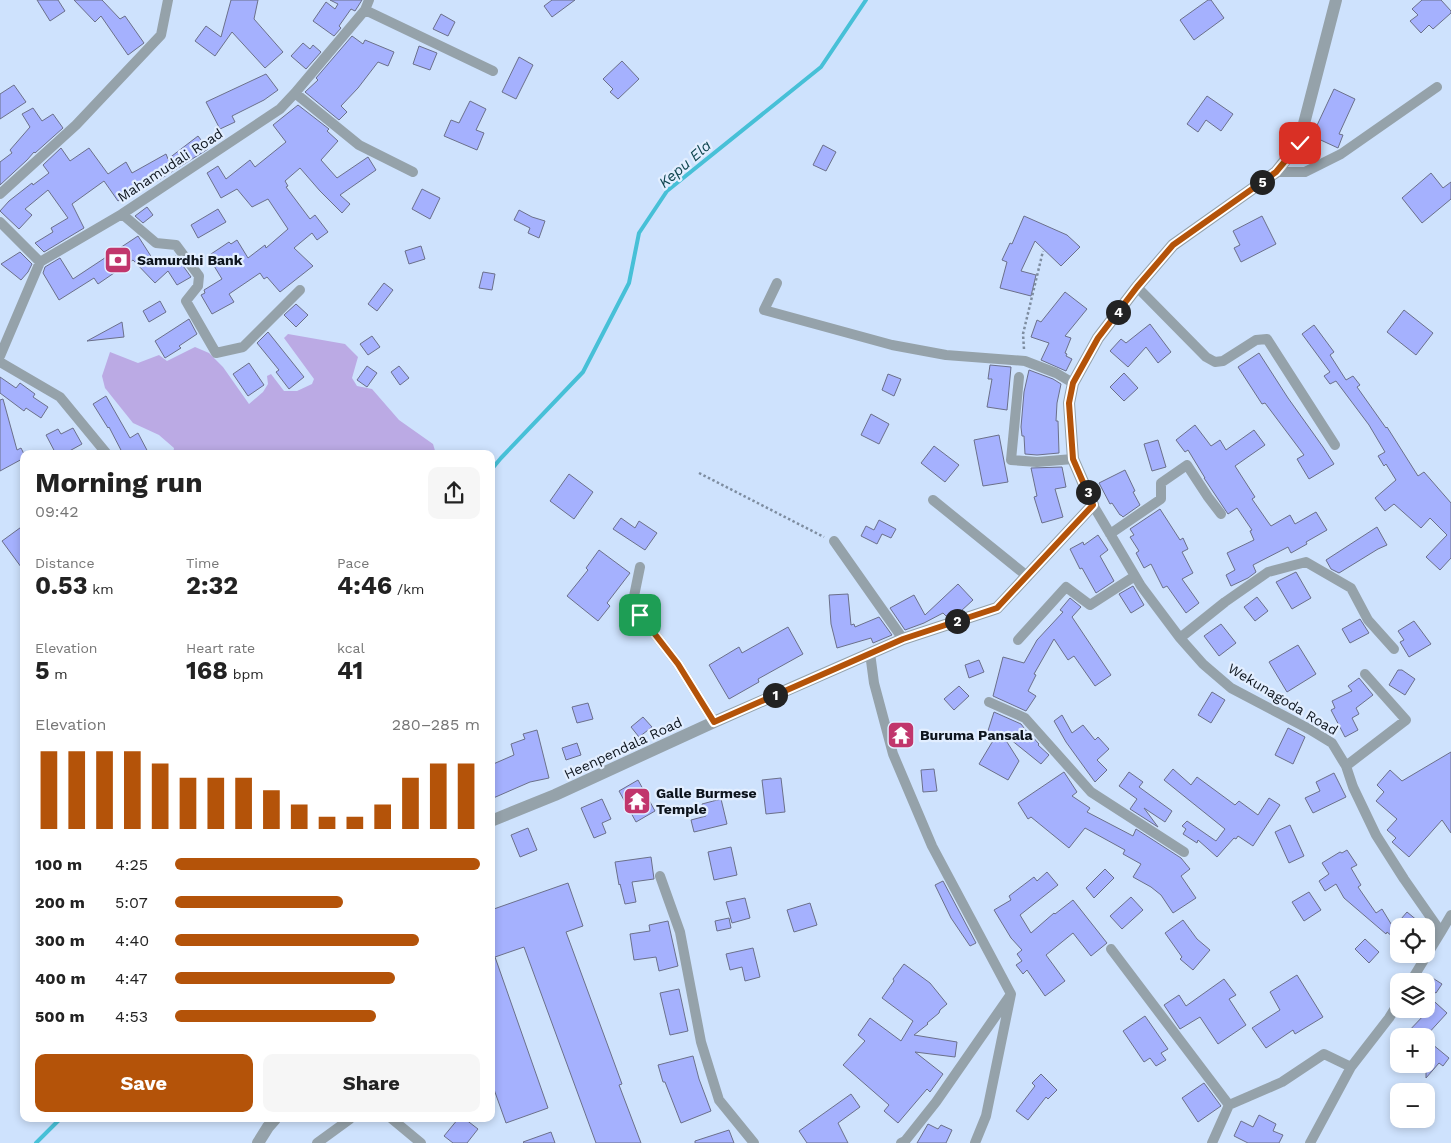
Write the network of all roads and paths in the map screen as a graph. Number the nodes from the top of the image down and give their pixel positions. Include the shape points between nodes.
1 (168, 0) edge
2 (1336, 0) edge
3 (367, 5) edge
4 (493, 71) dead end
5 (1437, 87) dead end
6 (295, 93) junction
7 (413, 172) dead end
8 (1276, 172) junction
9 (0, 194) edge
10 (122, 214) junction
11 (0, 222) edge
12 (1043, 251) dead end
13 (40, 262) junction
14 (777, 283) dead end
15 (1137, 287) junction
16 (300, 290) dead end
17 (0, 356) edge
18 (1025, 360) junction
19 (0, 362) edge
20 (1019, 377) dead end
21 (1073, 383) junction
22 (1335, 445) dead end
23 (104, 450) edge
24 (1073, 459) junction
25 (699, 473) dead end
26 (933, 500) dead end
27 (1093, 505) junction
28 (1221, 514) dead end
29 (1110, 534) junction
30 (834, 542) joint
31 (640, 567) dead end
32 (1027, 576) junction
33 (1135, 576) junction
34 (1180, 638) junction
35 (903, 639) junction
36 (1018, 640) dead end
37 (1394, 650) dead end
38 (870, 653) junction
39 (1365, 674) dead end
40 (989, 702) dead end
41 (714, 722) junction
42 (1346, 766) junction
43 (495, 819) edge
44 (1184, 852) dead end
45 (660, 876) dead end
46 (1451, 915) edge
47 (1441, 932) junction
48 (1112, 949) dead end
49 (1416, 973) edge
50 (1011, 994) junction
51 (1390, 1018) edge
52 (1351, 1067) junction
53 (1228, 1106) junction
54 (272, 1122) edge
55 (346, 1122) edge
56 (396, 1122) edge
57 (258, 1143) edge
58 (317, 1143) edge
59 (421, 1143) edge
60 (754, 1143) edge
61 (901, 1143) edge
62 (975, 1143) edge
63 (1212, 1143) edge
64 (1310, 1143) edge

1 - 9 street via 161,35 76,124
2 - 8 street via 1300,143
3 - 4 street
3 - 6 street, Mahamudali Road
5 - 8 street via 1341,154 1305,172
6 - 7 street via 359,145
6 - 10 street, Mahamudali Road via 280,109
8 - 15 street via 1173,245
10 - 13 street, Mahamudali Road
10 - 16 street via 156,243 176,246 199,276 198,286 186,300 216,353 242,347
11 - 13 street
12 - 18 path via 1023,334
13 - 17 street
14 - 18 street via 764,310 892,345 946,355
15 - 21 street via 1098,338
15 - 22 street via 1214,362 1223,361 1256,340 1267,339
18 - 21 street
19 - 23 street via 60,396
20 - 24 street via 1011,460
21 - 24 street via 1069,403
24 - 27 street
25 - 30 path
26 - 32 street
27 - 29 street, Wekunagoda Road
27 - 32 street, Heenpendala Road
28 - 29 street via 1187,465 1161,483 1161,499
29 - 33 street, Wekunagoda Road
30 - 35 street
31 - 41 street via 633,601
32 - 35 street, Heenpendala Road via 997,608
33 - 34 street, Wekunagoda Road
33 - 36 street via 1090,605 1066,588
34 - 37 street via 1268,572 1306,562 1351,588 1368,620
34 - 42 street, Wekunagoda Road via 1231,688 1332,743
35 - 38 street, Heenpendala Road
38 - 41 street, Heenpendala Road
38 - 50 street via 874,683 893,754 932,846
39 - 42 street via 1406,720
40 - 44 street via 1025,718 1091,792
41 - 43 street, Heenpendala Road
42 - 47 street, Wekunagoda Road via 1376,835
45 - 60 street via 680,932 701,1042 719,1100
46 - 47 street
47 - 49 street
48 - 53 street
50 - 61 street via 936,1102
50 - 62 street via 986,1116
51 - 52 street
52 - 53 street via 1324,1054 1282,1082
52 - 64 street
53 - 63 street
54 - 57 street
55 - 58 street
56 - 59 street

